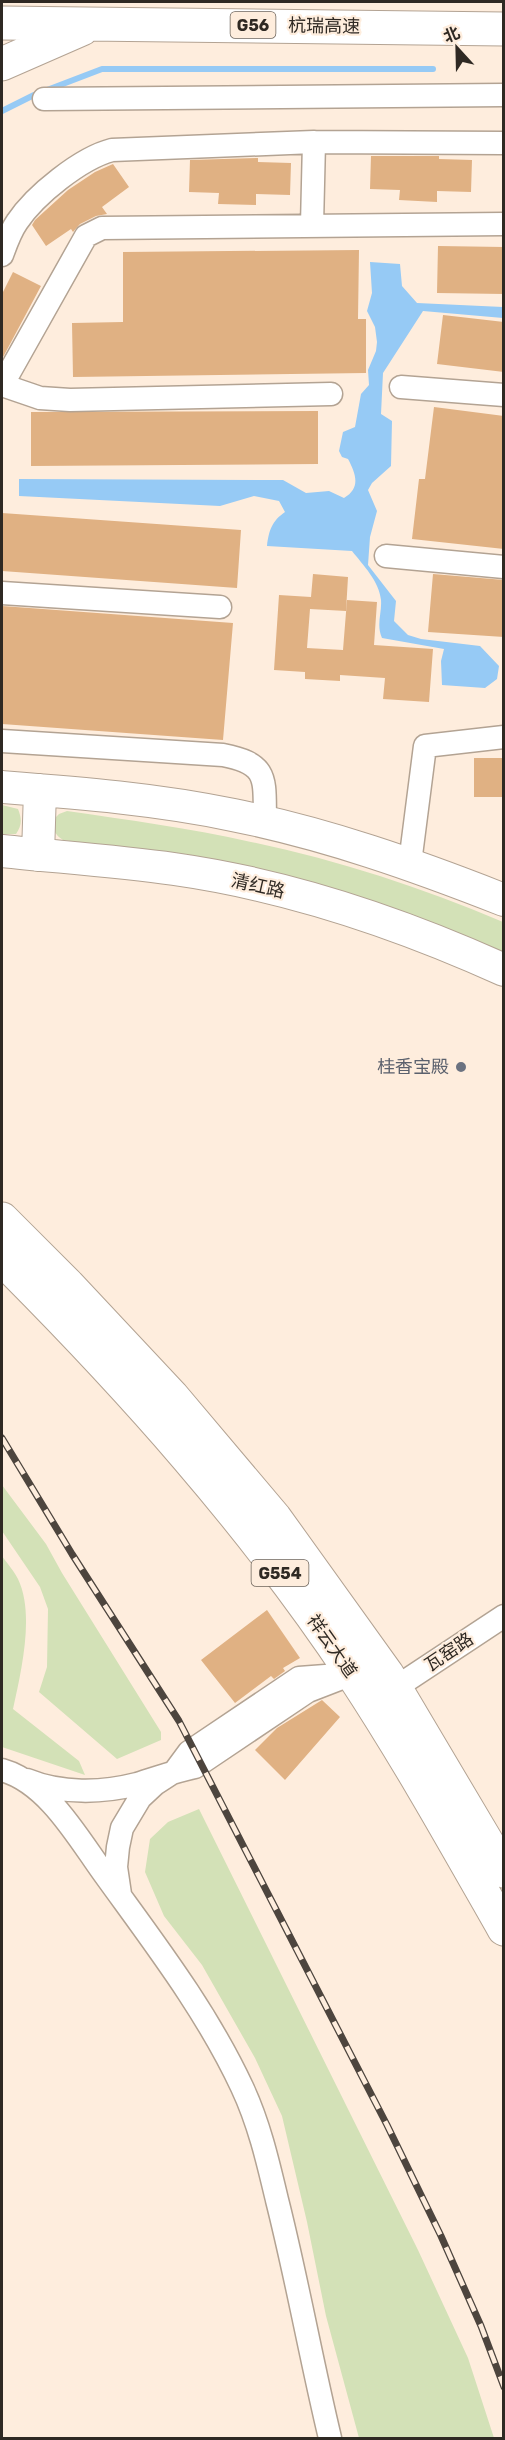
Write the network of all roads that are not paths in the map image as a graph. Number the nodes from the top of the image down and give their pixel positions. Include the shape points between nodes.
1 (2, 23) edge
2 (95, 23) junction
3 (504, 29) edge
4 (2, 64) edge
5 (504, 95) edge
6 (44, 99) dead end
7 (314, 142) junction
8 (504, 143) edge
9 (504, 224) edge
10 (312, 225) junction
11 (2, 255) edge
12 (2, 384) edge
13 (400, 387) dead end
14 (331, 394) dead end
15 (504, 395) edge
16 (386, 556) dead end
17 (504, 567) edge
18 (2, 593) edge
19 (220, 607) dead end
20 (504, 737) edge
21 (2, 741) edge
22 (2, 787) edge
23 (40, 790) junction
24 (265, 821) junction
25 (2, 851) edge
26 (39, 855) junction
27 (410, 863) junction
28 (504, 900) edge
29 (504, 970) edge
30 (2, 1219) edge
31 (2, 1259) edge
32 (504, 1616) edge
33 (352, 1674) junction
34 (395, 1688) junction
35 (175, 1771) junction
36 (10, 1773) edge
37 (504, 1871) edge
38 (122, 1898) junction
39 (504, 1929) edge
40 (330, 2439) edge

1 - 2 highway, 杭瑞高速 / G56
2 - 3 highway, 杭瑞高速 / G56
2 - 4 highway
5 - 6 street
7 - 8 street
7 - 10 street
7 - 11 street via 99,153 32,204 17,222
9 - 10 street
10 - 12 street via 122,226 93,231 86,236
12 - 14 street via 40,398 70,400
13 - 15 street
16 - 17 street
18 - 19 street
20 - 27 street via 425,747
21 - 24 street via 243,759 256,766 263,781
22 - 23 main road
23 - 24 main road via 194,807
23 - 26 main road
24 - 27 main road
25 - 26 main road, 清红路
26 - 29 main road, 清红路 via 175,869 267,888 404,930
27 - 28 main road
30 - 34 highway, 祥云大道 / G554 via 76,1293 221,1452 316,1574
31 - 33 highway, 祥云大道 / G554 via 184,1453 252,1536
32 - 34 street, 瓦窑路
33 - 34 highway
33 - 35 street via 309,1691 195,1767
33 - 39 highway, 祥云大道 / G554
34 - 37 highway, 祥云大道 / G554
35 - 36 street via 134,1785 92,1791 52,1788
35 - 38 street via 140,1798 122,1828 116,1867
36 - 38 street via 55,1809
38 - 40 street via 205,2018 251,2109 292,2257

